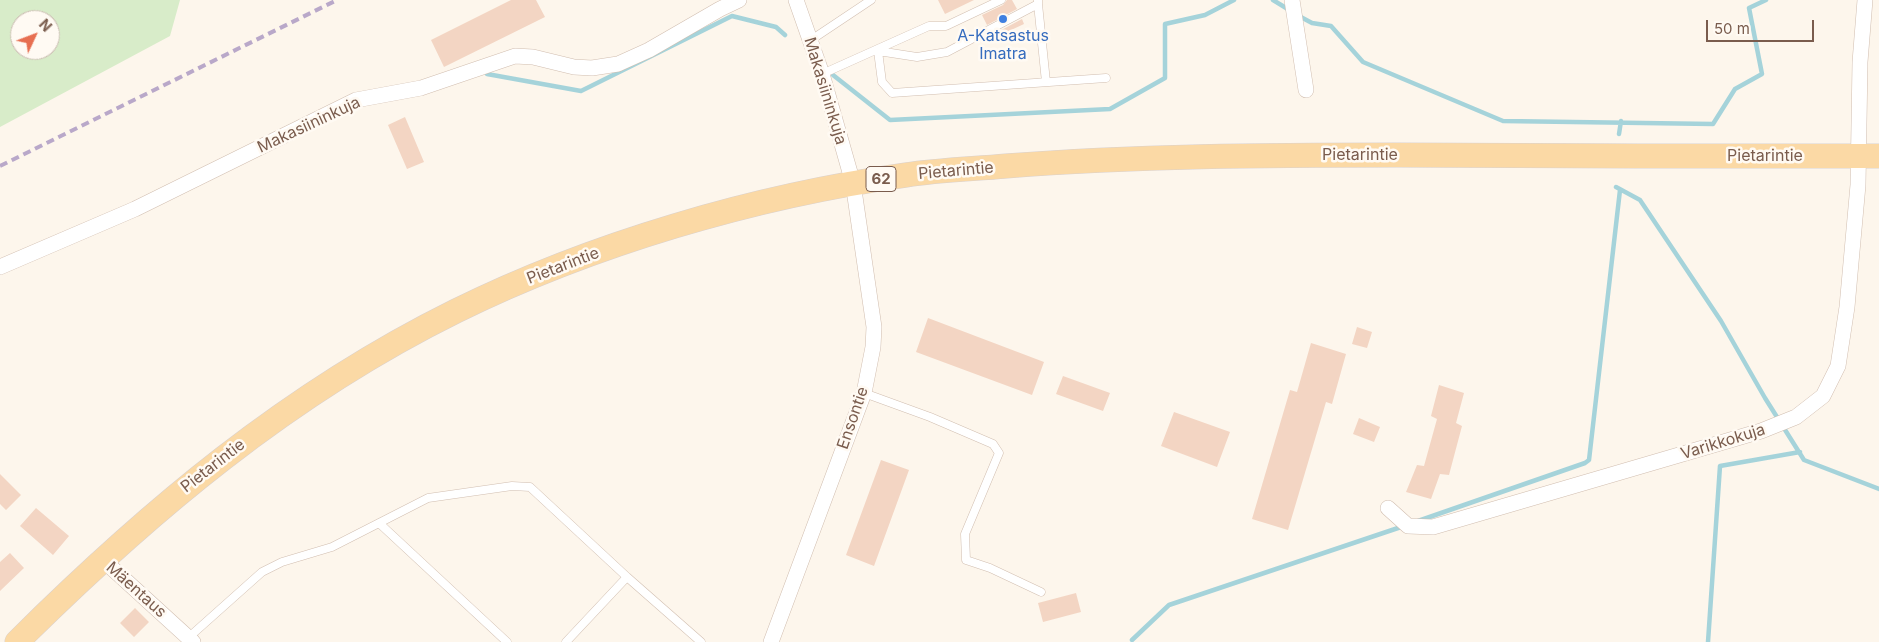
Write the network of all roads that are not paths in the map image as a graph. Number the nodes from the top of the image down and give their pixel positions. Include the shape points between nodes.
1 (739, 0) edge
2 (796, 0) edge
3 (871, 0) edge
4 (1001, 0) edge
5 (1292, 0) edge
6 (1865, 0) edge
7 (1038, 2) edge
8 (811, 40) junction
9 (878, 51) junction
10 (822, 74) junction
11 (1106, 78) dead end
12 (1046, 82) junction
13 (1306, 90) dead end
14 (1869, 156) edge
15 (853, 183) junction
16 (0, 267) edge
17 (864, 393) junction
18 (1388, 508) dead end
19 (379, 524) junction
20 (102, 559) junction
21 (626, 577) junction
22 (1041, 592) dead end
23 (191, 640) edge
24 (17, 642) edge
25 (507, 642) edge
26 (566, 642) edge
27 (701, 642) edge
28 (771, 642) edge

1 - 16 street, Makasiininkuja via 618,64 574,67 515,56 421,88 356,100 135,209
2 - 8 street, Makasiininkuja
3 - 8 lane
4 - 9 lane via 946,26 929,26
5 - 13 street
6 - 14 street, Varikkokuja via 1860,62
7 - 9 lane via 947,52 917,57
7 - 12 lane
8 - 10 street, Makasiininkuja
9 - 10 lane
9 - 12 lane via 882,82 892,92
10 - 15 street, Makasiininkuja
11 - 12 lane
14 - 15 main road, Pietarintie / 62 via 1302,155 1088,160 913,174
14 - 18 street, Varikkokuja via 1838,366 1823,396 1796,417 1761,431 1432,527 1408,526
15 - 17 street, Ensontie via 874,327
15 - 20 main road, Pietarintie / 62 via 765,202 652,234 593,253 458,310 373,356 305,399 192,482
17 - 22 lane via 993,444 999,453 965,534 966,560
17 - 28 street, Ensontie
19 - 21 lane via 414,504 441,494 530,487
19 - 23 lane via 332,547 282,562 262,572
19 - 25 lane
20 - 23 street, Mäentaus
20 - 24 main road, Pietarintie / 62
21 - 26 lane
21 - 27 lane

